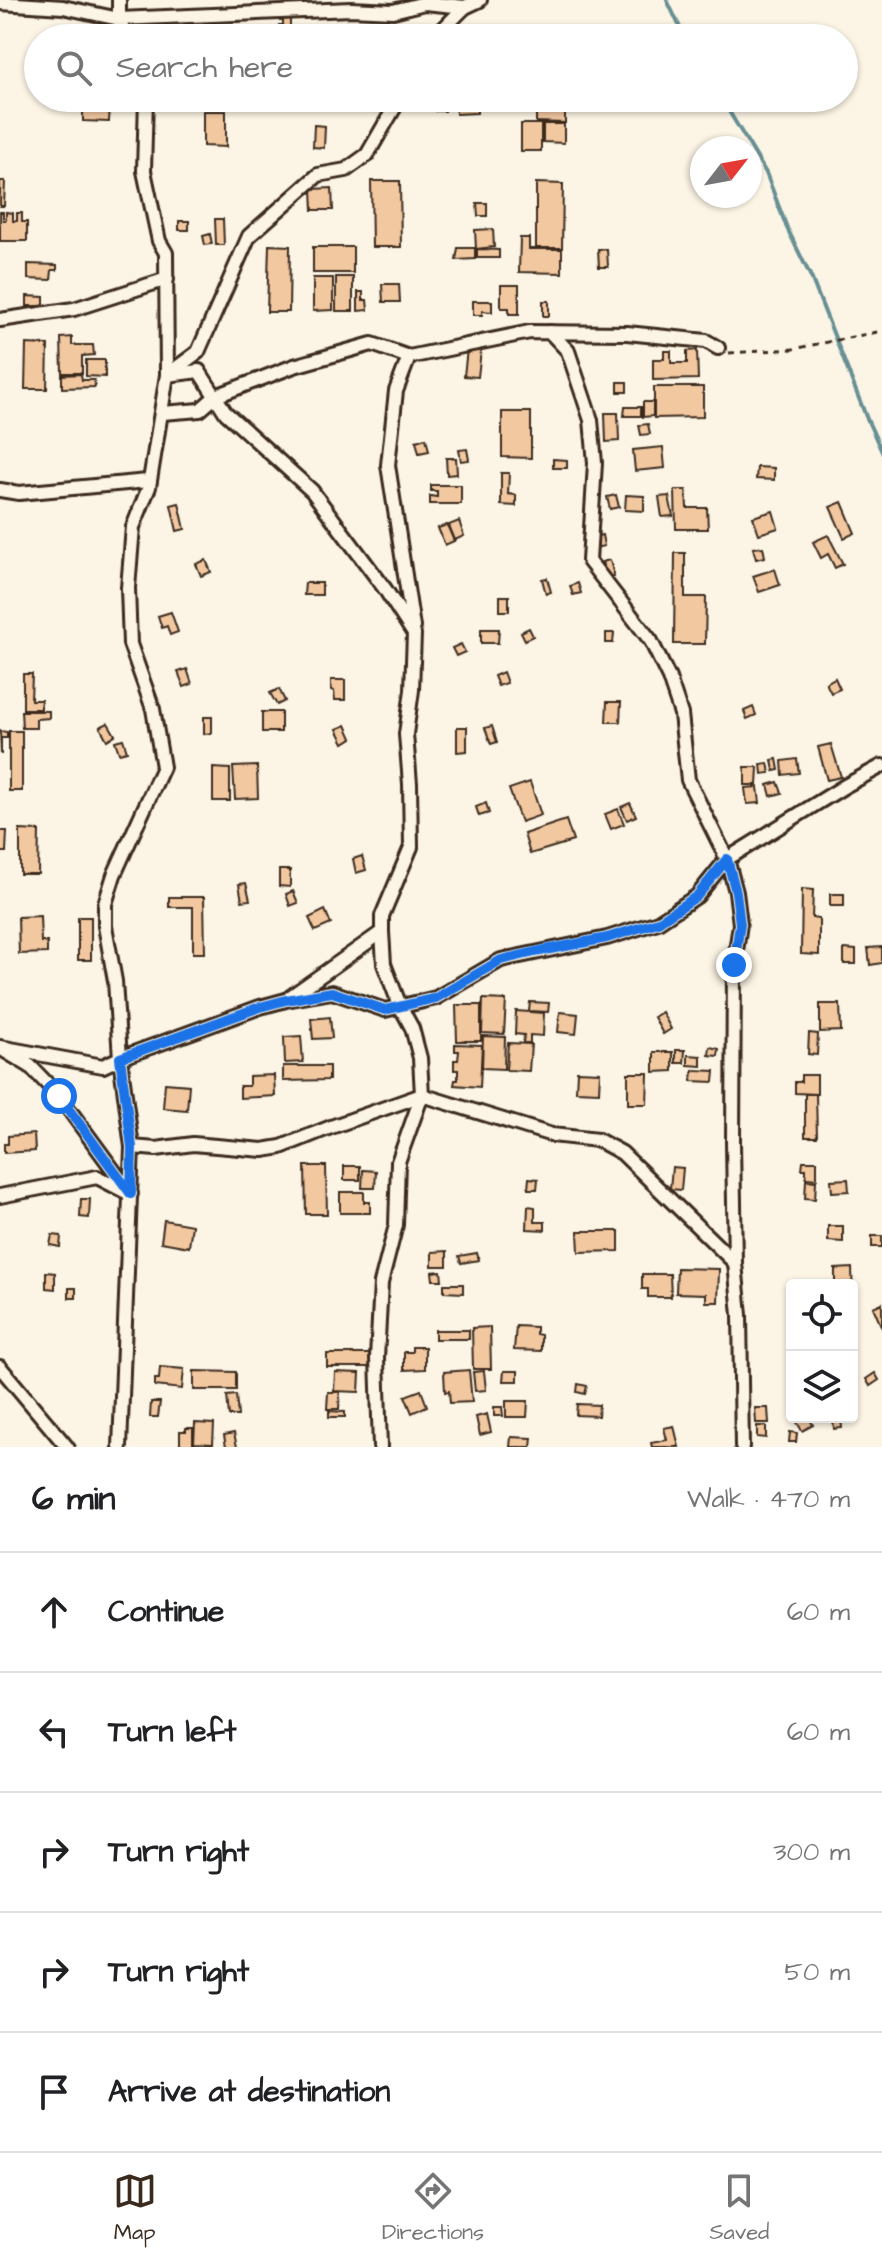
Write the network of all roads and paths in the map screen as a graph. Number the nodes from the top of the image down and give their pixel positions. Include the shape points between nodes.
1 (119, 0) edge
2 (480, 0) edge
3 (0, 3) edge
4 (465, 7) junction
5 (119, 19) junction
6 (121, 24) edge
7 (448, 24) edge
8 (146, 112) edge
9 (392, 112) edge
10 (167, 279) junction
11 (0, 320) edge
12 (882, 331) edge
13 (550, 332) junction
14 (718, 348) joint
15 (409, 357) junction
16 (167, 375) junction
17 (216, 396) junction
18 (162, 413) junction
19 (148, 481) junction
20 (0, 490) edge
21 (414, 634) junction
22 (882, 766) edge
23 (727, 859) junction
24 (382, 932) junction
25 (286, 1000) junction
26 (400, 1006) junction
27 (0, 1047) edge
28 (120, 1058) junction
29 (422, 1095) junction
30 (132, 1147) junction
31 (131, 1194) junction
32 (0, 1196) edge
33 (735, 1263) junction
34 (0, 1367) edge
35 (67, 1447) edge
36 (120, 1447) edge
37 (380, 1447) edge
38 (742, 1447) edge

1 - 5 street
2 - 4 street
3 - 5 street via 63,7
4 - 5 street via 425,3 393,11
4 - 7 street
5 - 6 street
8 - 10 street via 144,171 166,253
9 - 16 street via 367,155 346,170 318,175 249,236 198,352
10 - 11 street via 74,309
10 - 16 street
12 - 14 path via 793,349 729,353
13 - 14 street via 627,333 706,341
13 - 15 street
13 - 23 street via 568,351 591,420 595,463 589,561 651,641 669,678 681,714 688,780
15 - 17 street via 372,344
15 - 21 street via 396,391 388,465
16 - 17 street via 199,371
16 - 18 street
17 - 18 street via 200,410
17 - 21 street via 226,413 312,491
18 - 19 street
19 - 20 street
19 - 28 street via 133,527 130,644 153,709 163,767 105,904
21 - 24 street via 406,734 411,847 382,916
22 - 23 street
23 - 26 street via 697,896 658,922 501,960 436,998
23 - 33 street via 740,924 734,965
24 - 25 street
24 - 26 street via 384,964
25 - 26 street via 332,992 385,1010
25 - 28 street
26 - 29 street via 420,1058
27 - 28 street via 103,1066
27 - 31 street via 30,1066 59,1096
28 - 30 street
29 - 30 street via 272,1148
29 - 33 street via 552,1135 598,1140 622,1153
29 - 37 street via 398,1162 396,1225 381,1283
30 - 31 street
31 - 32 street via 97,1177
31 - 36 street
33 - 38 street
34 - 35 street

